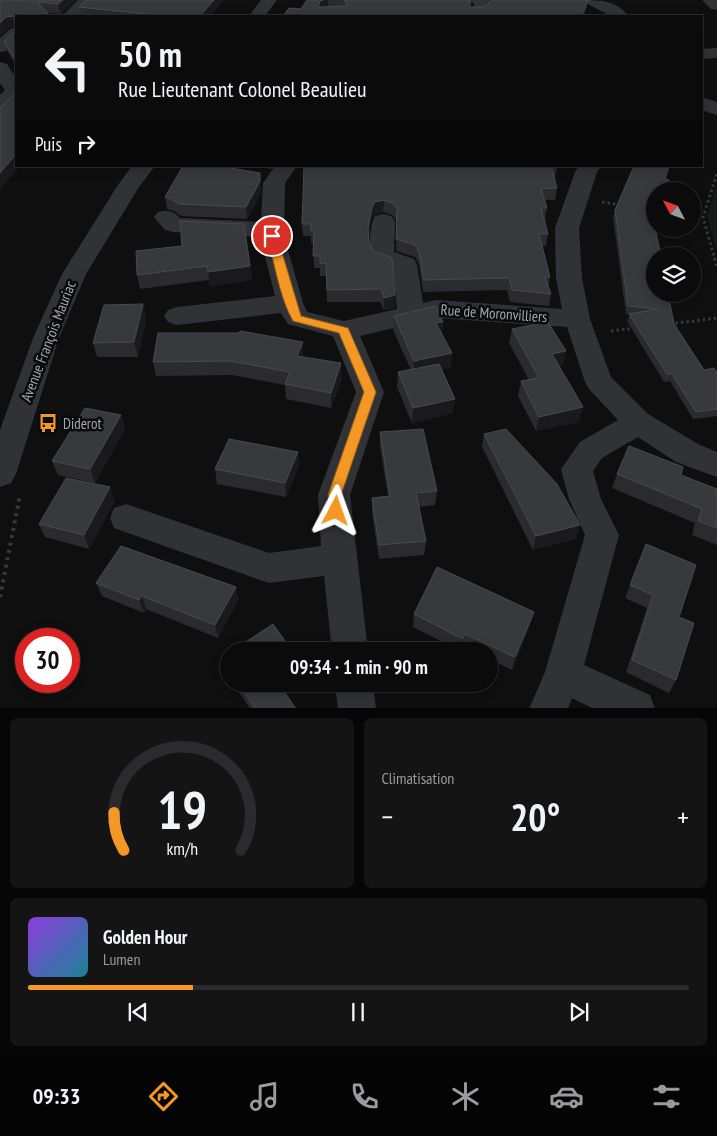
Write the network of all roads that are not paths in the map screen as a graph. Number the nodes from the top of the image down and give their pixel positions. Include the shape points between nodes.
1 (88, 0) edge
2 (269, 0) edge
3 (479, 0) edge
4 (592, 0) edge
5 (710, 0) edge
6 (717, 5) edge
7 (71, 15) edge
8 (258, 15) edge
9 (478, 15) edge
10 (619, 15) edge
11 (14, 26) edge
12 (0, 47) edge
13 (717, 53) edge
14 (703, 54) edge
15 (0, 68) edge
16 (703, 104) edge
17 (0, 106) edge
18 (717, 109) edge
19 (143, 167) edge
20 (589, 167) edge
21 (271, 173) edge
22 (166, 217) dead end
23 (383, 221) dead end
24 (273, 230) junction
25 (290, 303) junction
26 (411, 315) junction
27 (177, 316) dead end
28 (580, 327) junction
29 (344, 330) junction
30 (638, 422) junction
31 (717, 464) edge
32 (0, 474) edge
33 (126, 518) dead end
34 (339, 560) junction
35 (349, 642) edge
36 (563, 674) junction
37 (355, 692) edge
38 (357, 708) edge
39 (548, 708) edge
40 (636, 708) edge

1 - 7 street
2 - 8 street
3 - 9 street via 483,4
4 - 10 street
5 - 6 street
11 - 12 street
13 - 14 street
15 - 17 street via 15,91
16 - 18 street
19 - 32 street, Avenue François Mauriac via 74,274 46,338
20 - 28 street via 568,228 569,278
21 - 24 street via 274,183
22 - 24 street via 173,225
23 - 26 street via 382,256 405,265
24 - 25 street
25 - 27 street
25 - 29 street via 297,318
26 - 28 street, Rue de Moronvilliers via 436,309
26 - 29 street, Rue de Moronvilliers
28 - 30 street via 599,382
29 - 34 street via 370,392 334,495
30 - 31 street via 687,453
30 - 36 street via 591,450 577,469 585,499 602,535
33 - 34 street via 269,568
34 - 35 street
36 - 39 street
36 - 40 street
37 - 38 street

